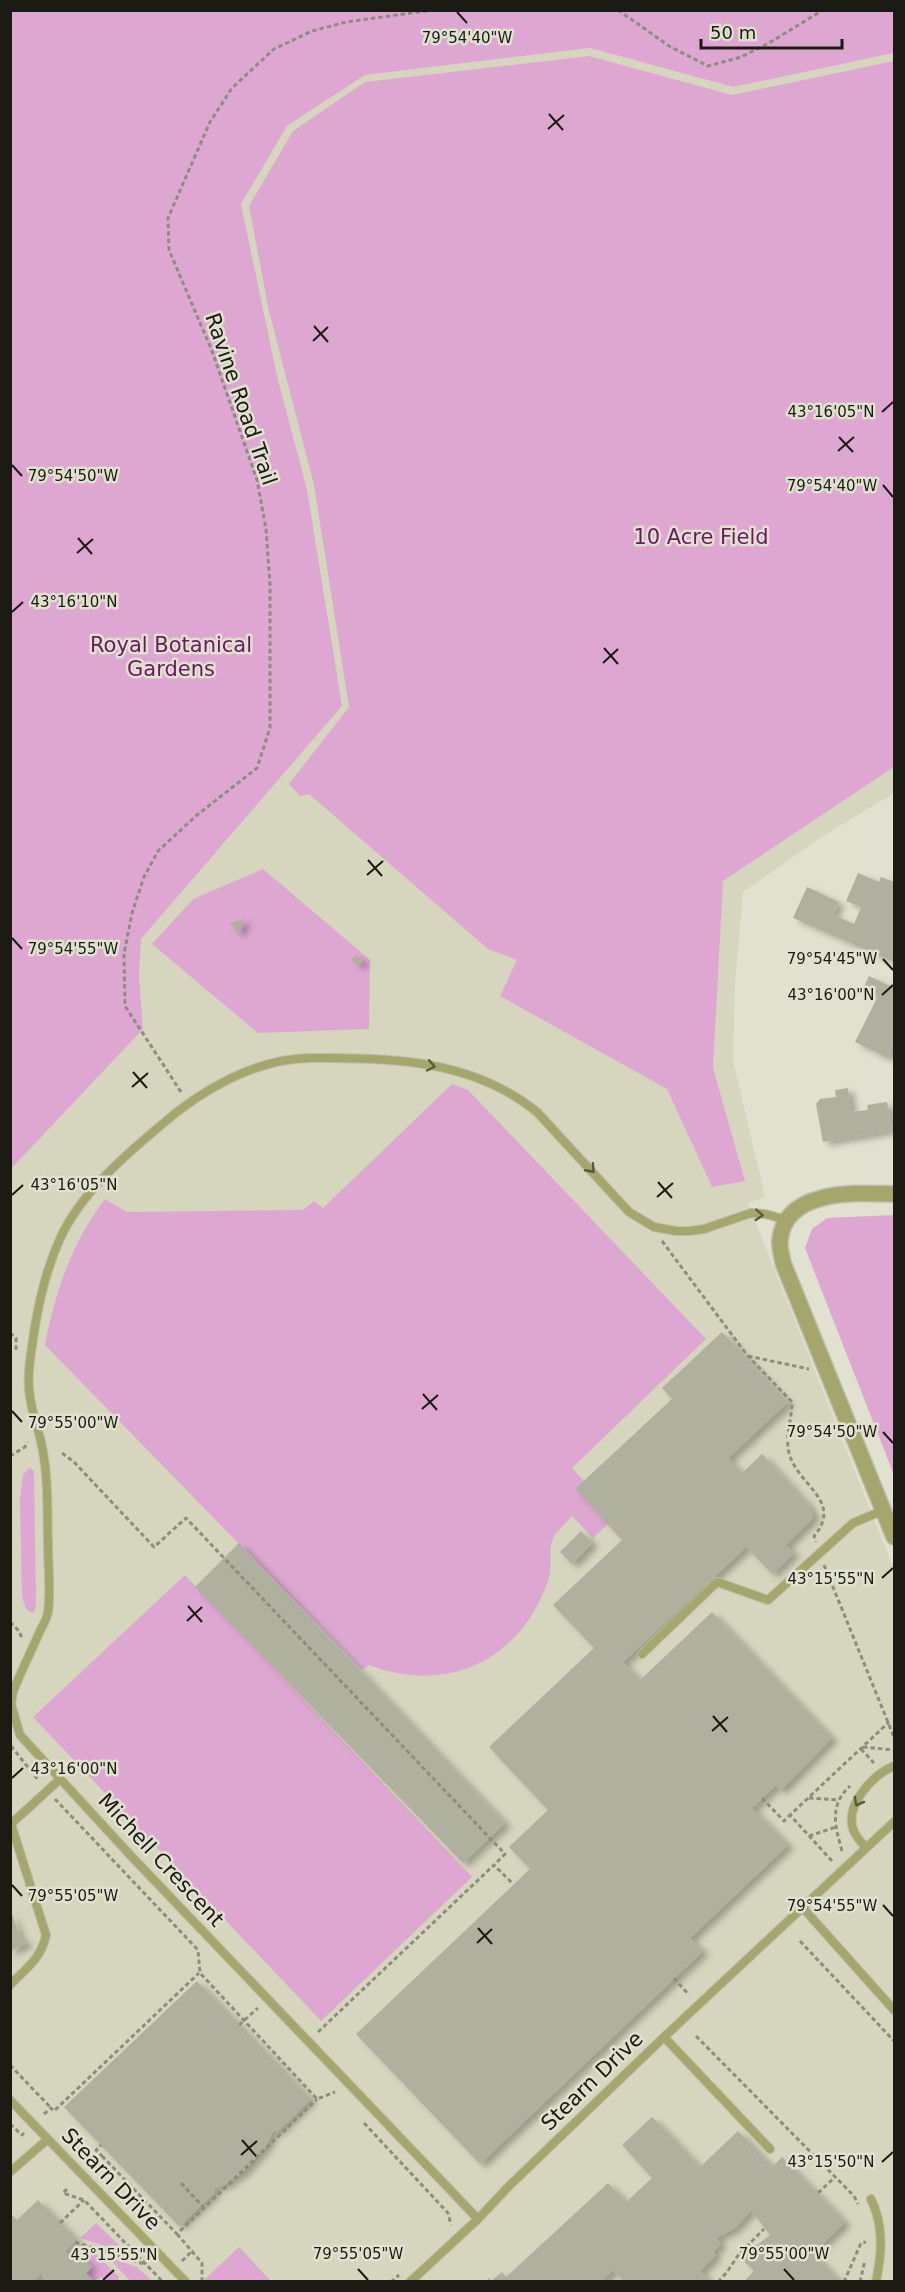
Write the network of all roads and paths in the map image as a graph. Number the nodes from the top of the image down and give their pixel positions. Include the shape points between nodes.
1 (433, 10) edge
2 (618, 10) edge
3 (823, 10) edge
4 (189, 1104) junction
5 (894, 1194) edge
6 (787, 1220) junction
7 (654, 1227) junction
8 (747, 1355) junction
9 (828, 1374) junction
10 (62, 1453) dead end
11 (884, 1509) junction
12 (894, 1537) edge
13 (819, 1552) junction
14 (10, 1622) edge
15 (22, 1641) dead end
16 (642, 1654) dead end
17 (12, 1692) edge
18 (889, 1722) junction
19 (894, 1737) edge
20 (10, 1745) edge
21 (863, 1747) junction
22 (894, 1750) edge
23 (894, 1766) edge
24 (60, 1779) junction
25 (48, 1791) junction
26 (762, 1798) dead end
27 (808, 1798) junction
28 (838, 1800) dead end
29 (790, 1815) junction
30 (894, 1822) edge
31 (836, 1827) dead end
32 (809, 1836) junction
33 (866, 1848) junction
34 (832, 1862) dead end
35 (494, 1865) junction
36 (513, 1884) dead end
37 (802, 1908) junction
38 (800, 1941) dead end
39 (200, 1973) junction
40 (674, 1978) dead end
41 (10, 1984) edge
42 (689, 1995) dead end
43 (259, 2007) dead end
44 (894, 2010) edge
45 (244, 2021) junction
46 (239, 2025) dead end
47 (317, 2025) dead end
48 (321, 2029) junction
49 (316, 2033) dead end
50 (696, 2036) dead end
51 (664, 2037) junction
52 (894, 2041) edge
53 (10, 2065) edge
54 (335, 2092) dead end
55 (317, 2099) junction
56 (10, 2100) edge
57 (51, 2108) junction
58 (44, 2114) dead end
59 (364, 2123) dead end
60 (10, 2124) edge
61 (22, 2135) dead end
62 (48, 2139) junction
63 (100, 2145) dead end
64 (78, 2149) dead end
65 (771, 2149) dead end
66 (102, 2156) junction
67 (10, 2172) edge
68 (835, 2177) junction
69 (181, 2183) dead end
70 (67, 2189) dead end
71 (818, 2193) dead end
72 (872, 2199) dead end
73 (84, 2200) junction
74 (858, 2205) dead end
75 (204, 2208) junction
76 (478, 2219) junction
77 (452, 2222) dead end
78 (60, 2223) dead end
79 (764, 2229) dead end
80 (867, 2232) dead end
81 (177, 2234) junction
82 (75, 2242) dead end
83 (193, 2250) junction
84 (866, 2253) dead end
85 (146, 2264) junction
86 (179, 2265) dead end
87 (162, 2281) edge
88 (186, 2282) edge
89 (202, 2282) edge
90 (410, 2282) edge
91 (718, 2282) edge
92 (844, 2282) edge
93 (860, 2282) edge
94 (876, 2282) edge

1 - 4 path, Ravine Road Trail via 346,22 312,31 274,49 232,88 210,122 168,218 169,250 212,351 257,480 270,584 270,728 257,768 158,851 144,877 123,954 125,1006
2 - 3 path via 708,66 769,44
4 -> 7 lane, Michell Crescent via 265,1064 299,1058 401,1060 465,1073 514,1095 537,1113 629,1212
4 - 17 lane, Michell Crescent via 136,1146 88,1196 63,1233 49,1268 32,1345 29,1395 41,1442 48,1502 48,1614
5 - 6 street via 821,1197 802,1205
7 -> 6 lane, Michell Crescent via 676,1232 704,1229 751,1213
6 - 9 street via 780,1240 783,1263
7 - 8 path
8 - 9 path
8 - 13 path via 792,1402 788,1450 797,1474 824,1506 824,1517 814,1536
9 - 11 street
10 - 35 path via 154,1547 186,1518 505,1854
11 - 12 street
11 - 13 lane via 853,1523
13 - 16 lane via 768,1600 717,1582
13 - 18 path
14 - 15 path via 19,1630
17 - 24 lane, Michell Crescent via 11,1704 20,1736
18 - 19 path
18 - 21 path
20 - 25 path
21 - 22 path
21 - 27 path
23 -> 33 lane via 873,1781 855,1805 853,1829
24 - 25 lane
24 - 76 lane, Michell Crescent
25 - 39 path via 198,1950
25 - 41 lane via 11,1824 45,1935 39,1956
26 - 29 path via 784,1821
27 - 28 path
27 - 29 path
29 - 32 path
30 - 33 lane, Stearn Drive
31 - 32 path
32 - 34 path
33 - 37 lane, Stearn Drive
35 - 36 path
35 - 48 path
37 - 44 lane
37 - 51 lane, Stearn Drive
38 - 52 path
39 - 45 path
39 - 57 path via 54,2112
40 - 42 path
43 - 45 path
45 - 46 path
45 - 55 path
47 - 48 path
48 - 49 path
50 - 68 path
51 - 65 lane
51 - 76 lane, Stearn Drive
53 - 57 path
54 - 55 path
55 - 75 path
56 - 62 lane, Stearn Drive
57 - 58 path
59 - 77 path
60 - 61 path
62 - 67 lane
62 - 88 lane, Stearn Drive
63 - 66 path via 96,2150
64 - 66 path via 93,2164
66 - 81 path
68 - 71 path
68 - 74 path
69 - 75 path
70 - 73 path via 63,2193
72 - 94 lane via 881,2238
73 - 78 path
73 - 85 path
75 - 81 path
76 - 90 lane, Stearn Drive
79 - 91 path
80 - 92 path via 866,2242 861,2243
81 - 83 path
82 - 85 path
83 - 86 path
83 - 89 path via 202,2263
84 - 93 path
85 - 87 path

